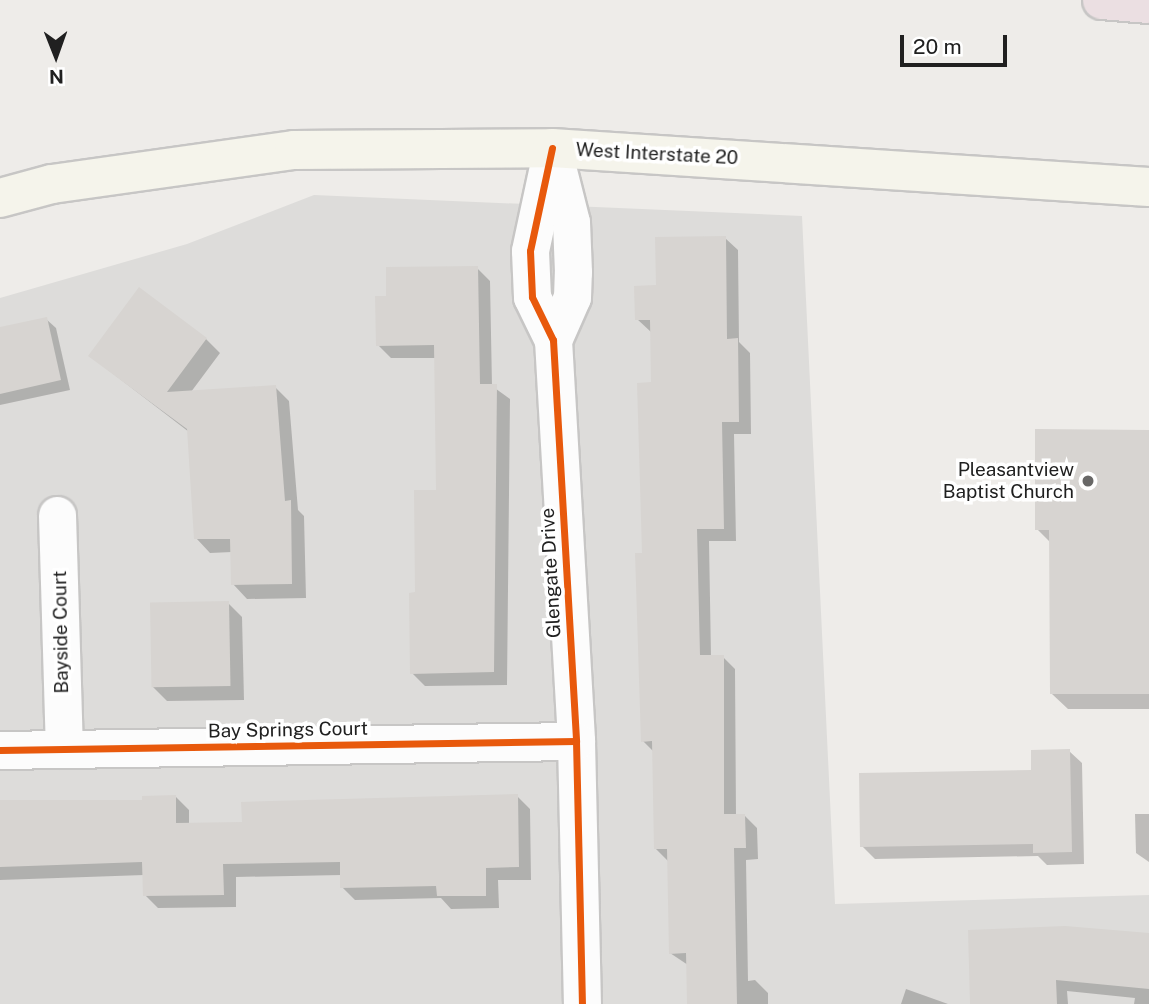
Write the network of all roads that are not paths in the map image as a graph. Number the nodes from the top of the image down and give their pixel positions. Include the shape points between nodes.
1 (1102, 0) edge
2 (1149, 4) edge
3 (552, 148) junction
4 (1149, 187) edge
5 (0, 198) edge
6 (530, 251) junction
7 (572, 251) junction
8 (553, 340) junction
9 (57, 514) dead end
10 (576, 741) junction
11 (64, 749) junction
12 (0, 750) edge
13 (582, 1004) edge

1 - 2 highway
3 - 4 main road, West Interstate 20
3 - 5 main road, West Interstate 20 via 293,150 52,184
3 - 6 street, Glengate Drive
3 - 7 street, Glengate Drive via 571,222
6 - 7 street
6 - 8 street, Glengate Drive via 532,297
7 - 8 street, Glengate Drive via 572,297
8 - 10 street, Glengate Drive
9 - 11 street, Bayside Court
10 - 11 street, Bay Springs Court
10 - 13 street, Glengate Drive
11 - 12 street, Bay Springs Court

